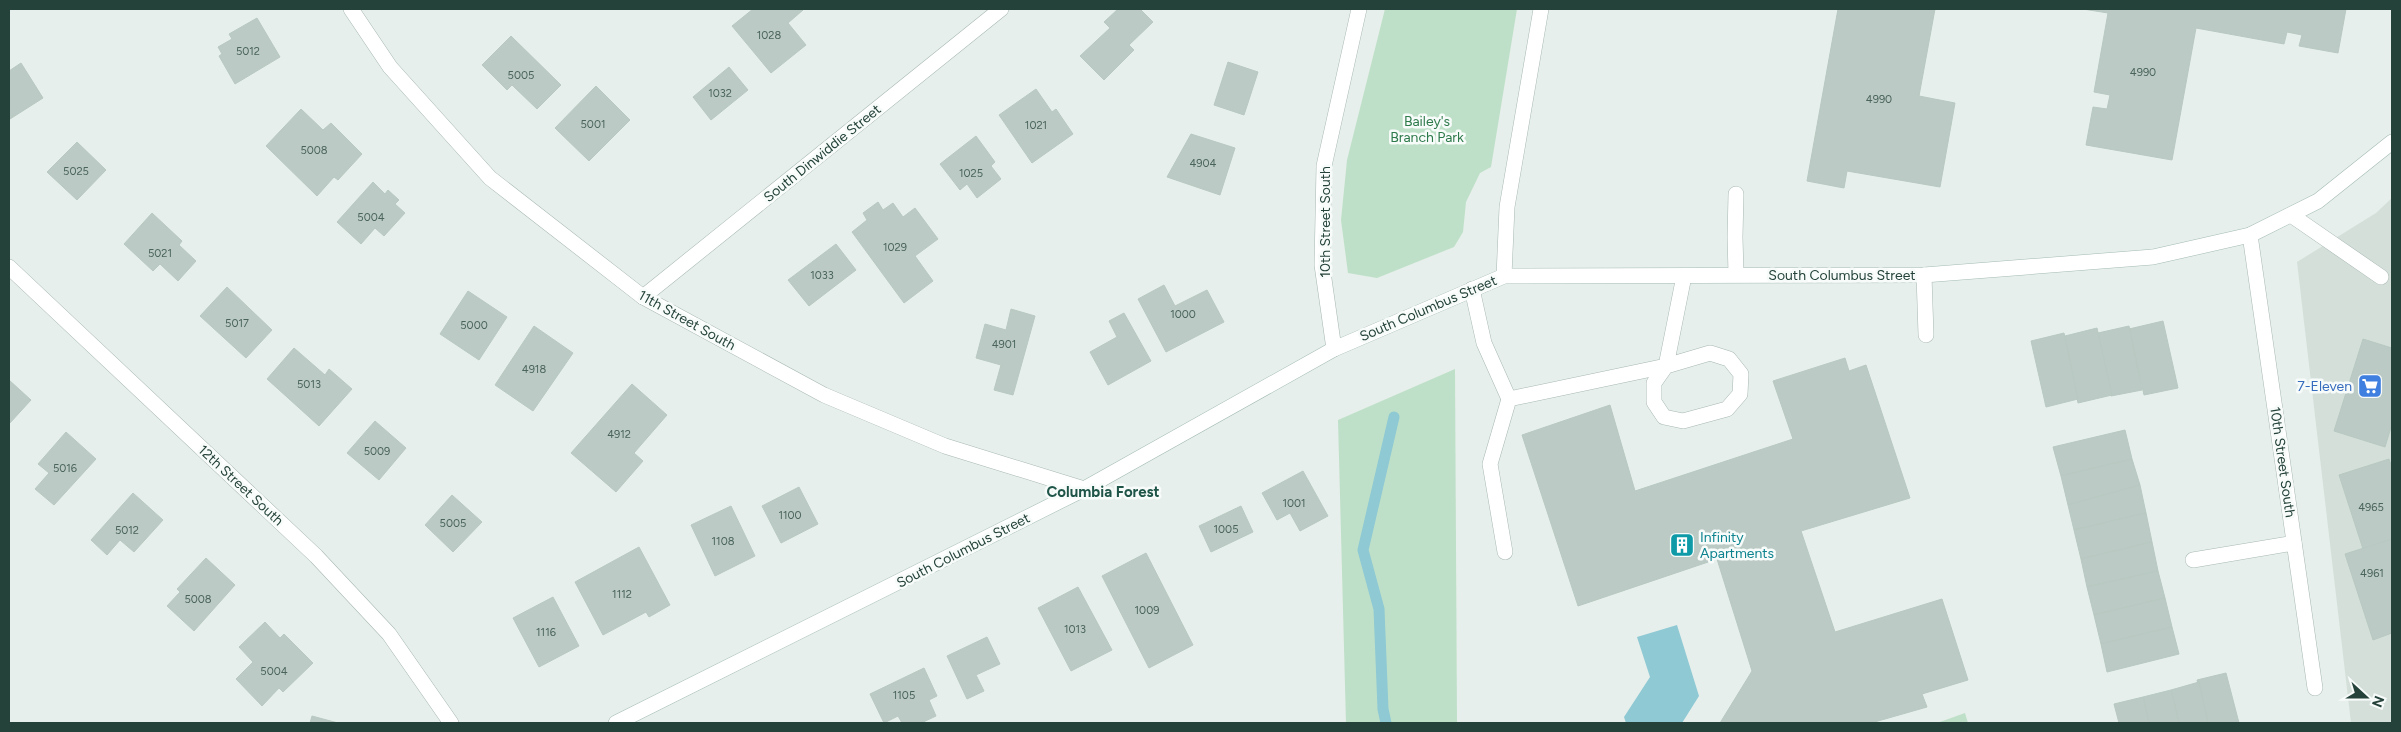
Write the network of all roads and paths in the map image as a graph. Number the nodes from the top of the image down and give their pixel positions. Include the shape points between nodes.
1 (351, 9) edge
2 (1001, 9) edge
3 (1359, 9) edge
4 (1541, 9) edge
5 (2392, 142) edge
6 (1736, 194) dead end
7 (2291, 215) junction
8 (2250, 236) junction
9 (9, 267) edge
10 (1736, 274) junction
11 (1924, 275) junction
12 (1504, 276) junction
13 (1684, 276) junction
14 (2381, 277) dead end
15 (1472, 289) junction
16 (643, 297) junction
17 (1926, 335) dead end
18 (1334, 349) junction
19 (1666, 366) junction
20 (1509, 399) junction
21 (1084, 489) junction
22 (2294, 543) junction
23 (1505, 552) dead end
24 (2193, 560) dead end
25 (2315, 688) dead end
26 (451, 723) edge
27 (616, 723) edge

1 - 16 street, 11th Street South via 390,67 490,178
2 - 16 street, South Dinwiddie Street
3 - 18 street, 10th Street South via 1324,166 1322,265
4 - 12 street via 1507,207
5 - 7 street, South Columbus Street via 2318,200
6 - 10 street
7 - 8 street, South Columbus Street
7 - 14 street
8 - 11 street, South Columbus Street via 2153,257
8 - 22 street, 10th Street South
9 - 26 street, 12th Street South via 316,556 389,634
10 - 11 street, South Columbus Street
10 - 13 street, South Columbus Street
11 - 17 street
12 - 13 street, South Columbus Street
12 - 15 street, South Columbus Street
13 - 19 street
15 - 18 street, South Columbus Street
15 - 20 street via 1484,342
16 - 21 street, 11th Street South via 824,395 945,446
18 - 21 street, South Columbus Street
19 - 19 street via 1654,383 1654,402 1664,417 1683,421 1727,409 1740,394 1741,374 1729,359 1710,353
19 - 20 street
20 - 23 street via 1490,464
21 - 27 street, South Columbus Street
22 - 24 street
22 - 25 street, 10th Street South

